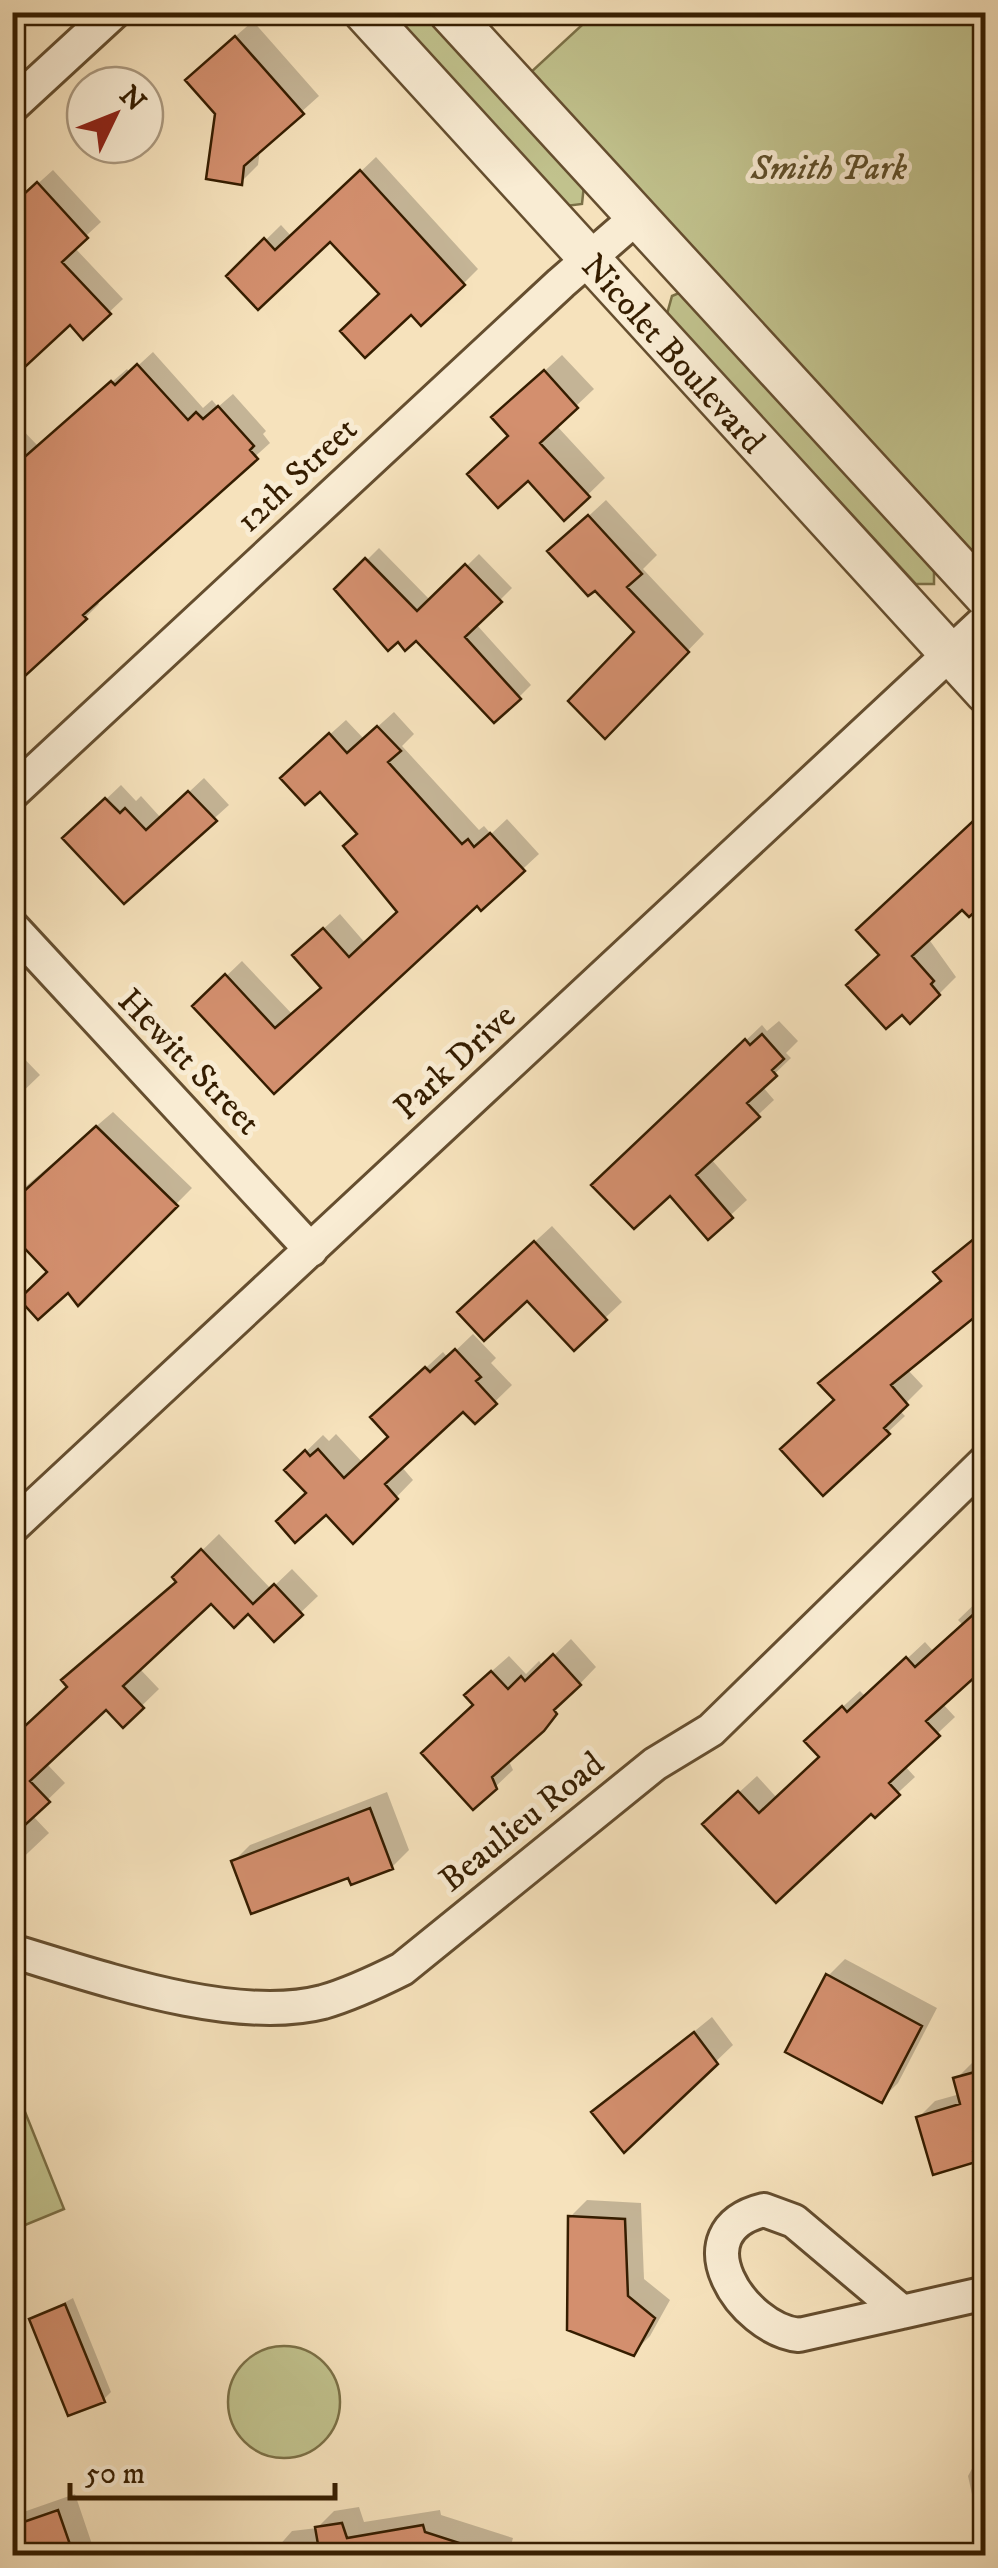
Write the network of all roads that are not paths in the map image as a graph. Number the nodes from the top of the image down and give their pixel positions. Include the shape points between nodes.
1 (114, 12) edge
2 (364, 12) edge
3 (449, 12) edge
4 (12, 106) edge
5 (637, 218) junction
6 (588, 260) junction
7 (986, 597) edge
8 (986, 620) edge
9 (949, 653) junction
10 (986, 693) edge
11 (12, 792) edge
12 (12, 926) edge
13 (311, 1250) junction
14 (986, 1461) edge
15 (12, 1527) edge
16 (12, 1951) edge
17 (986, 2292) edge
18 (902, 2312) junction

1 - 4 street
2 - 6 street, Nicolet Boulevard
3 - 5 street, Nicolet Boulevard
5 - 6 street, 12th Street
5 - 7 street, Nicolet Boulevard
6 - 9 street, Nicolet Boulevard
6 - 11 street, 12th Street
8 - 9 street, Park Drive
9 - 10 street, Nicolet Boulevard
9 - 13 street, Park Drive
12 - 13 street, Hewitt Street
13 - 15 street, Park Drive
14 - 16 street, Beaulieu Road via 711,1730 655,1764 402,1969 319,2003 269,2008 151,1992
17 - 18 street
18 - 18 street via 782,2214 746,2214 722,2242 725,2275 762,2323 782,2334 799,2336

